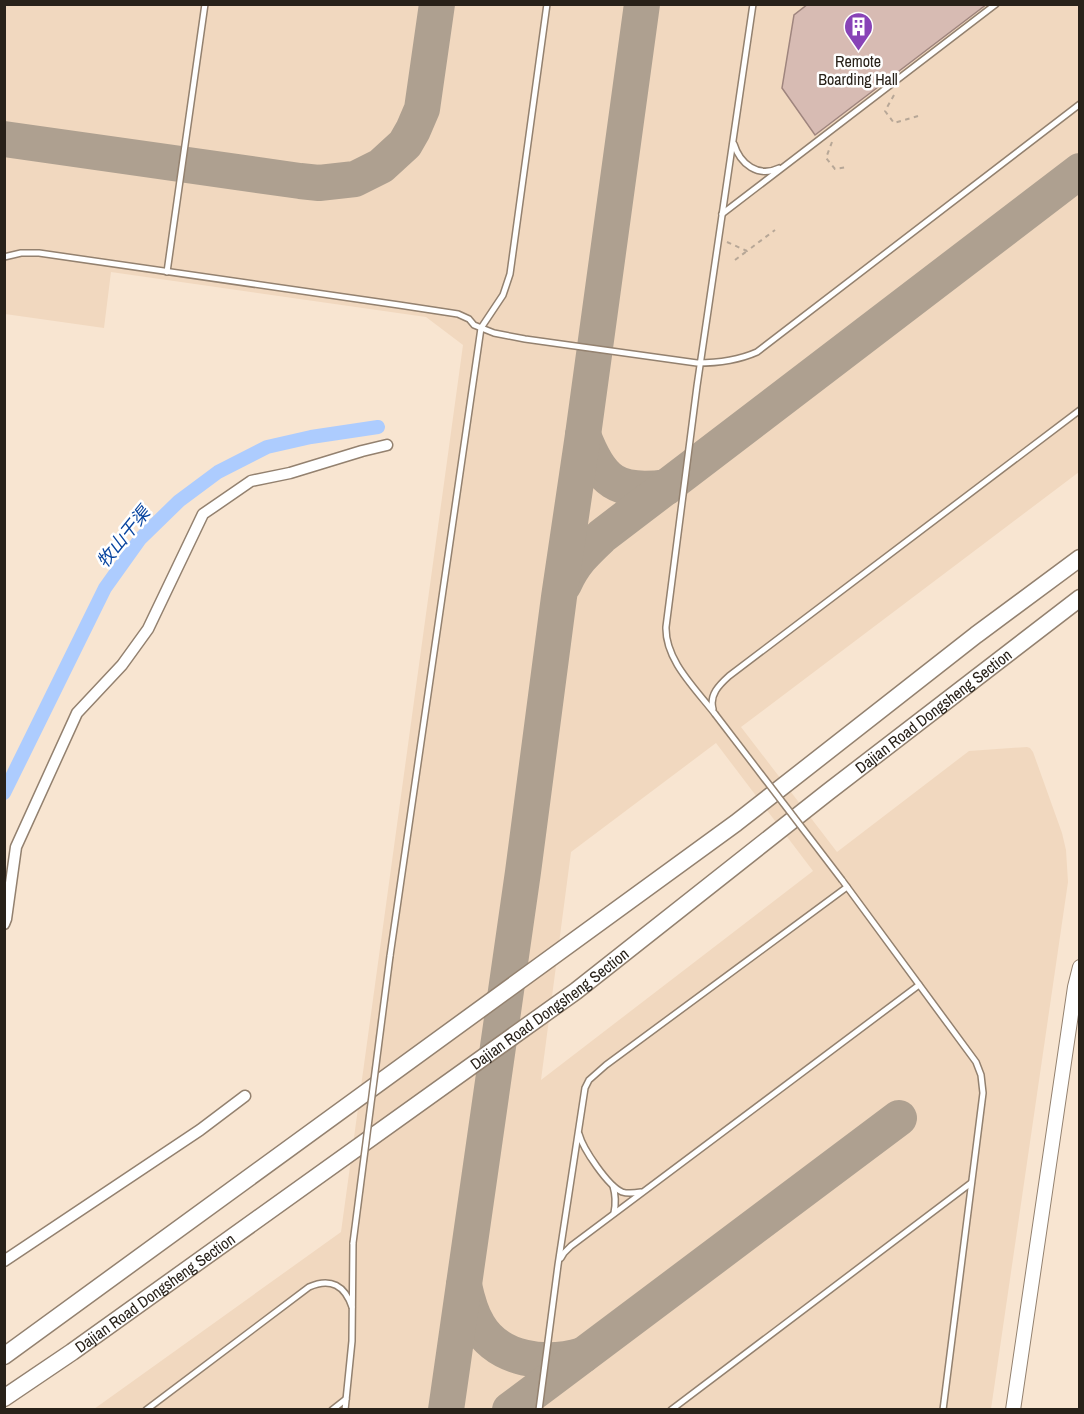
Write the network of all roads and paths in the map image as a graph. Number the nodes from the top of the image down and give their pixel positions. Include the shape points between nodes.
1 (205, 4) edge
2 (547, 4) edge
3 (753, 4) edge
4 (996, 4) edge
5 (906, 74) junction
6 (1080, 104) edge
7 (918, 116) dead end
8 (838, 125) junction
9 (733, 142) junction
10 (788, 163) junction
11 (848, 167) dead end
12 (722, 214) junction
13 (775, 230) dead end
14 (719, 239) junction
15 (747, 251) junction
16 (4, 257) edge
17 (735, 260) dead end
18 (167, 272) junction
19 (482, 328) junction
20 (701, 363) junction
21 (1080, 410) edge
22 (387, 445) dead end
23 (1080, 558) edge
24 (1080, 598) edge
25 (714, 714) junction
26 (847, 887) junction
27 (4, 924) edge
28 (1080, 967) edge
29 (919, 985) junction
30 (1076, 1006) edge
31 (244, 1096) dead end
32 (578, 1133) junction
33 (971, 1183) junction
34 (613, 1186) junction
35 (643, 1191) junction
36 (614, 1214) junction
37 (4, 1261) edge
38 (558, 1265) junction
39 (352, 1307) junction
40 (4, 1356) edge
41 (4, 1398) edge
42 (346, 1399) junction
43 (146, 1410) edge
44 (332, 1410) edge
45 (345, 1410) edge
46 (539, 1410) edge
47 (671, 1410) edge
48 (943, 1410) edge
49 (1013, 1410) edge

1 - 18 lane
2 - 19 lane via 510,274 503,295
3 - 9 lane
4 - 5 lane
5 - 7 path via 885,111 894,123
5 - 8 lane
6 - 20 lane via 757,352
8 - 10 lane
8 - 11 path via 826,158 836,169
9 - 10 lane via 736,153 749,167 773,171
9 - 12 lane
10 - 12 lane
12 - 14 lane
13 - 15 path
14 - 15 path
14 - 20 lane
15 - 17 path
16 - 18 lane via 30,253
18 - 19 lane via 445,312
19 - 20 lane via 525,339
19 - 39 lane, bridge via 390,956 353,1242
20 - 25 lane via 666,638 674,661
21 - 25 lane via 729,676 712,699
22 - 27 street via 251,481 203,514 148,628 122,665 77,713 16,847
23 - 40 main road, Dajian Road Dongsheng Section via 736,823
24 - 41 main road, Dajian Road Dongsheng Section via 576,991
25 - 26 lane, bridge
26 - 29 lane
26 - 32 lane via 589,1080
28 - 30 street
29 - 33 lane via 976,1062 981,1076 983,1093
29 - 35 lane
30 - 49 street
31 - 37 street via 200,1130
32 - 34 lane via 587,1154
32 - 38 lane
33 - 47 lane
33 - 48 lane
34 - 35 lane via 622,1192
34 - 36 lane
35 - 36 lane
36 - 38 lane via 571,1246
38 - 46 lane
39 - 42 lane
39 - 43 lane via 340,1286 317,1283
42 - 44 lane
42 - 45 lane

